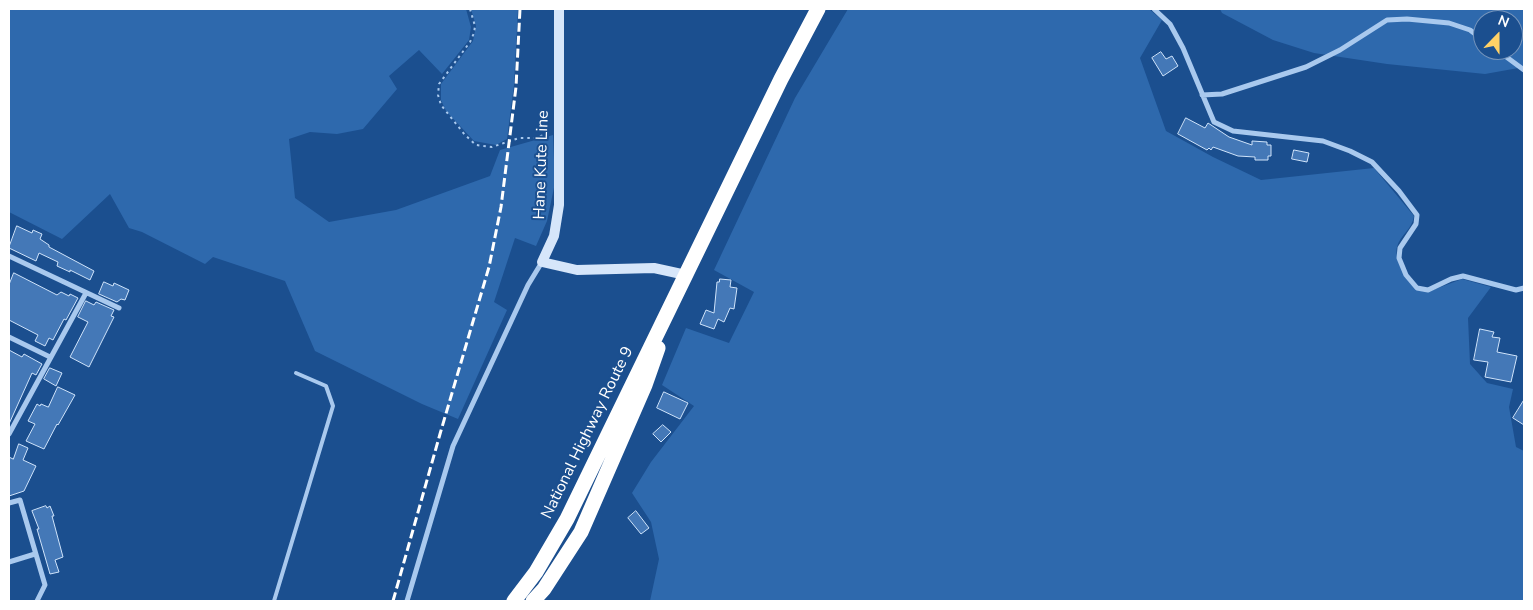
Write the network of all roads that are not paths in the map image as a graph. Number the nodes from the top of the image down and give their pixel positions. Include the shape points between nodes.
1 (560, 9) edge
2 (818, 9) edge
3 (1154, 9) edge
4 (1473, 32) edge
5 (1510, 60) edge
6 (1524, 70) edge
7 (1202, 95) junction
8 (9, 256) edge
9 (542, 262) junction
10 (686, 275) junction
11 (1524, 288) edge
12 (86, 293) junction
13 (119, 308) dead end
14 (9, 337) edge
15 (50, 357) junction
16 (296, 373) dead end
17 (9, 420) edge
18 (15, 423) junction
19 (9, 434) edge
20 (9, 503) edge
21 (35, 554) junction
22 (9, 562) edge
23 (37, 601) edge
24 (274, 601) edge
25 (407, 601) edge
26 (514, 601) edge
27 (533, 601) edge

1 - 9 main road, Hane Kute Line via 559,205 554,236
2 - 10 highway, National Highway Route 9
3 - 7 street via 1170,24
4 - 7 street via 1449,23 1387,20 1340,50 1306,66 1222,94
5 - 6 street
7 - 11 street via 1214,122 1233,131 1323,141 1372,162 1417,215 1416,224 1400,248 1399,258 1406,275 1417,288 1428,290 1451,278 1463,276 1516,290
8 - 12 street
9 - 10 main road via 576,270 654,268
9 - 25 street via 528,285 453,446
10 - 26 highway, National Highway Route 9 via 567,519 536,572
10 - 27 highway, National Highway Route 9 via 644,385 581,532
12 - 13 street
12 - 15 street
14 - 15 street
15 - 18 street
16 - 24 lane via 326,386 333,406
17 - 18 street
18 - 19 street
20 - 21 street via 20,500
21 - 22 street
21 - 23 street via 44,585

